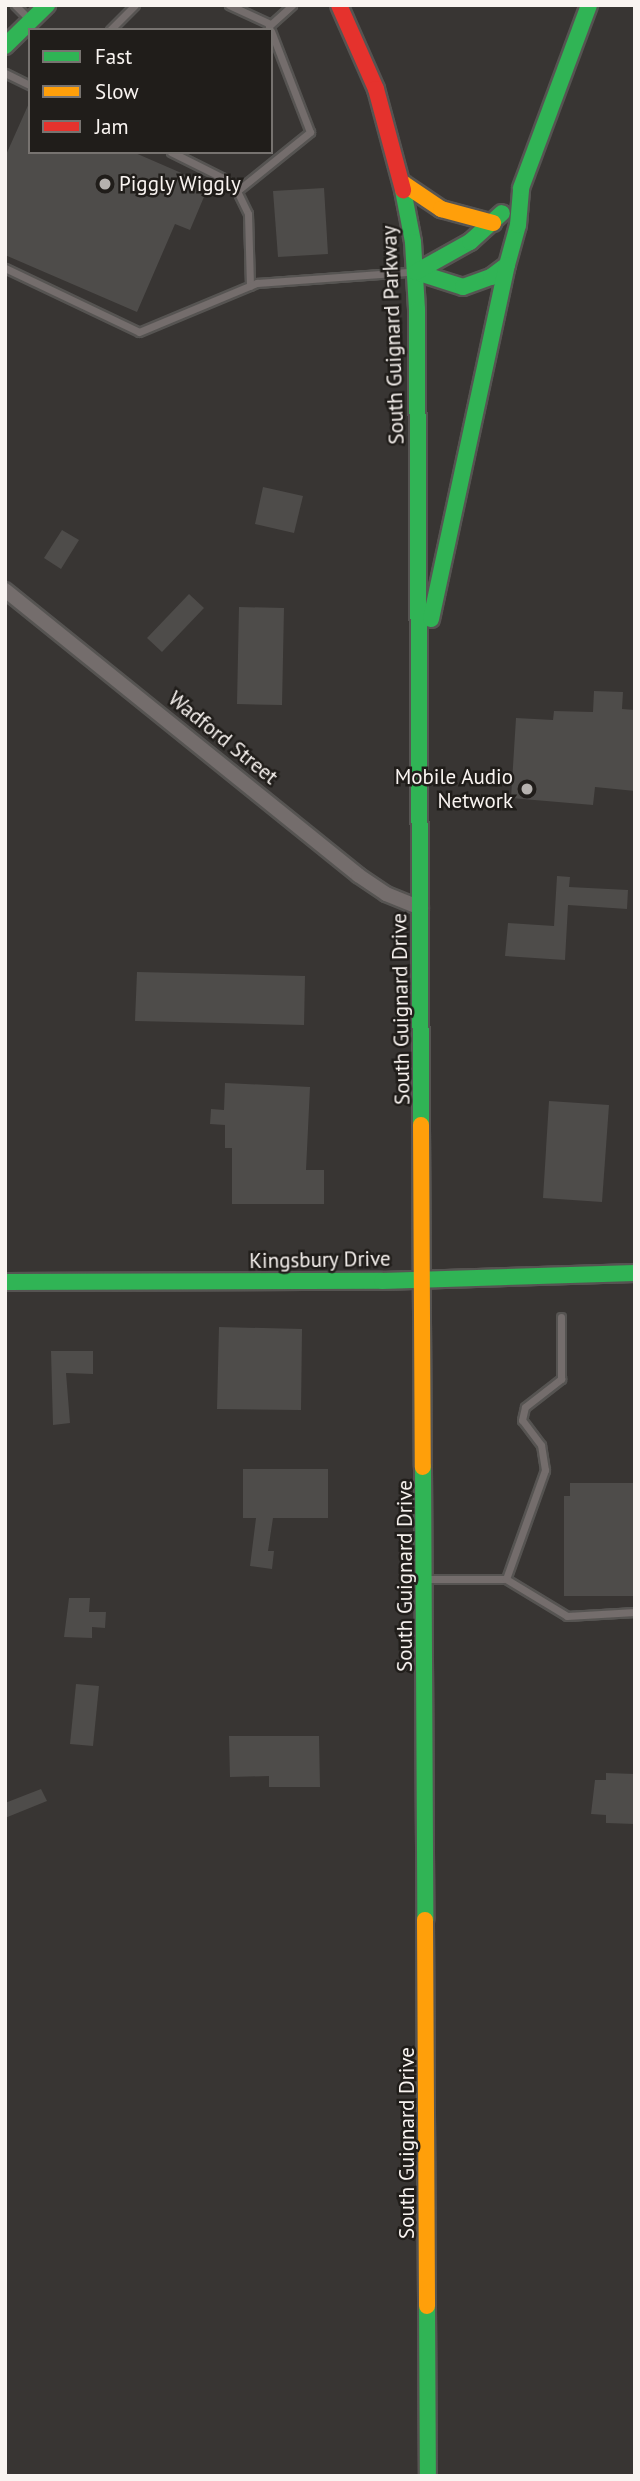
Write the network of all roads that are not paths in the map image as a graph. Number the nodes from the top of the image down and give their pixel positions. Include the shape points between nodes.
1 (15, 5) edge
2 (47, 5) edge
3 (135, 5) edge
4 (229, 5) edge
5 (292, 5) edge
6 (339, 5) edge
7 (589, 5) edge
8 (31, 21) junction
9 (112, 28) edge
10 (270, 28) edge
11 (273, 36) edge
12 (5, 46) edge
13 (5, 73) edge
14 (28, 84) edge
15 (175, 154) edge
16 (404, 184) junction
17 (521, 188) junction
18 (237, 191) junction
19 (493, 223) junction
20 (507, 265) junction
21 (5, 268) edge
22 (416, 272) junction
23 (250, 286) junction
24 (5, 590) edge
25 (420, 676) junction
26 (421, 908) junction
27 (635, 1273) edge
28 (425, 1278) junction
29 (5, 1282) edge
30 (561, 1317) dead end
31 (426, 1579) junction
32 (506, 1579) junction
33 (635, 1612) edge
34 (428, 2476) edge

1 - 8 lane
2 - 8 main road
3 - 9 lane
4 - 10 lane
5 - 10 lane
6 - 16 main road, South Guignard Parkway via 376,89
7 - 17 main road
8 - 12 main road
11 - 18 lane via 310,132
13 - 14 lane
15 - 18 lane via 223,178
16 - 19 main road via 452,214
16 - 22 main road, South Guignard Parkway
17 - 19 main road
17 - 20 main road via 518,225
18 - 23 lane via 248,214
19 - 22 main road via 470,242
20 - 22 main road via 491,277 463,286
20 - 25 main road via 476,393
21 - 23 lane via 139,332
22 - 23 lane
22 - 25 main road, South Guignard Parkway
24 - 26 street, Wadford Street via 358,875 386,894
25 - 26 main road, South Guignard Drive
26 - 28 main road, South Guignard Drive
27 - 28 main road, Kingsbury Drive
28 - 29 main road, Kingsbury Drive
28 - 31 main road, South Guignard Drive
30 - 32 lane via 561,1380 525,1407 522,1420 541,1445 545,1469
31 - 32 lane
31 - 34 main road, South Guignard Drive
32 - 33 lane via 567,1616

